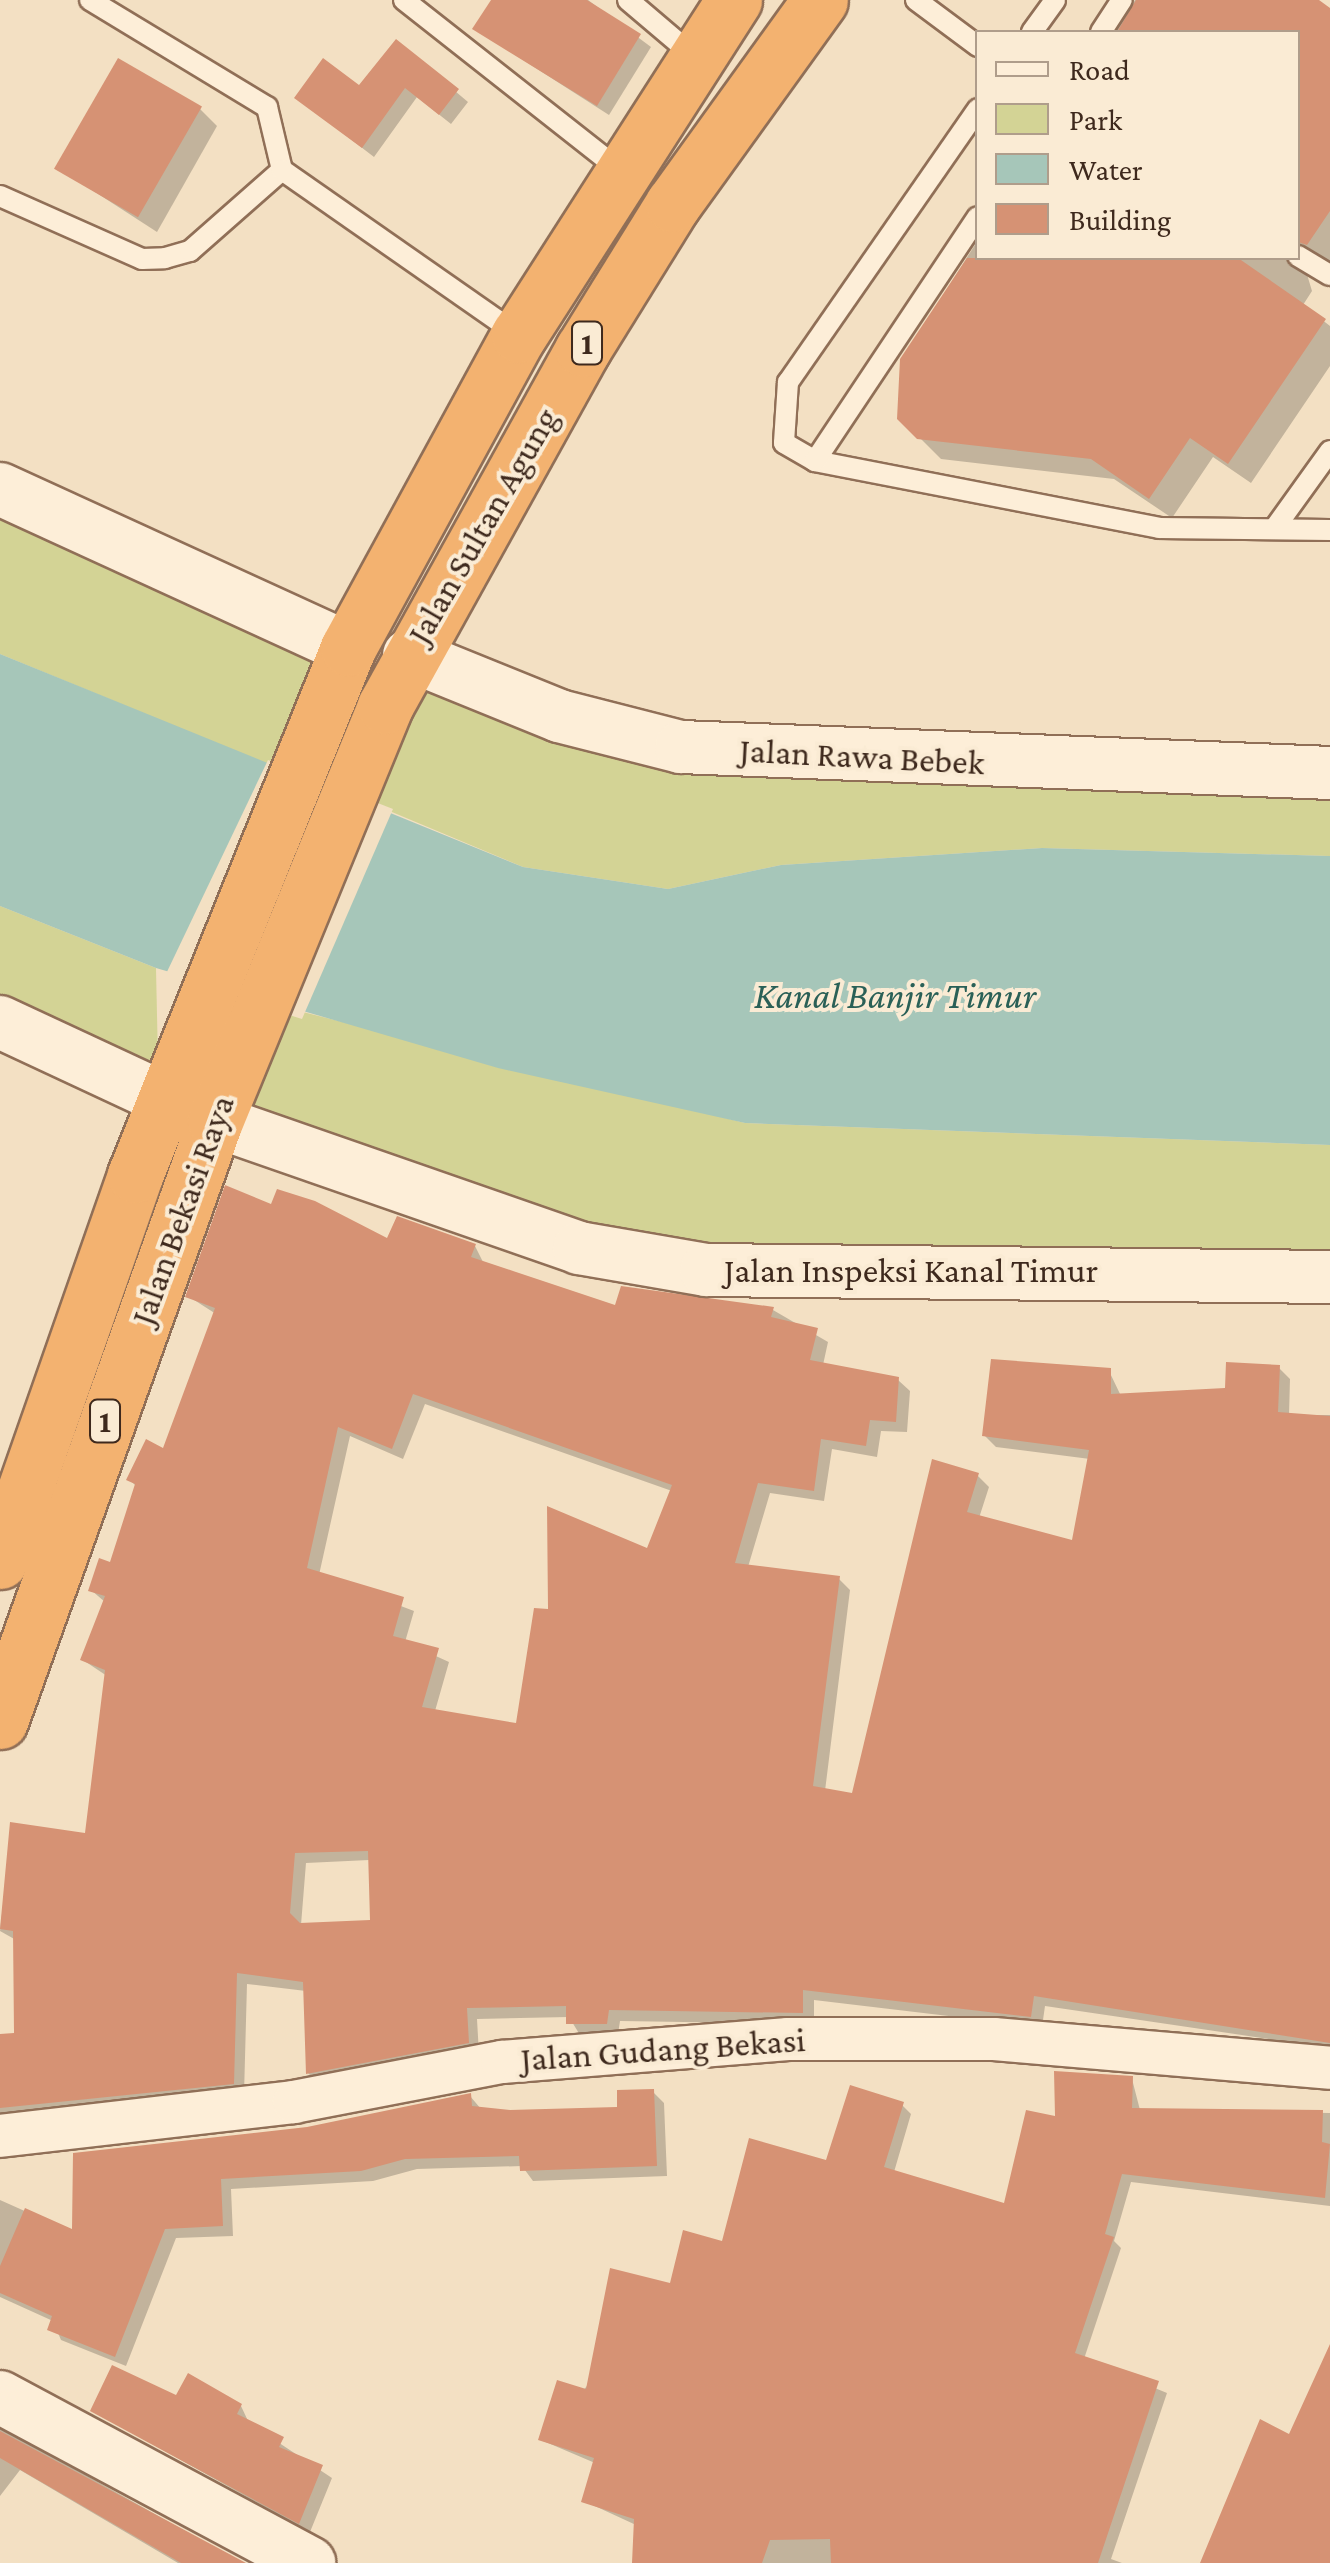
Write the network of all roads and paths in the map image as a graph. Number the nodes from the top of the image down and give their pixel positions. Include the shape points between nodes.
1 (90, 0) edge
2 (404, 0) edge
3 (628, 0) edge
4 (734, 0) edge
5 (820, 0) edge
6 (916, 0) edge
7 (1056, 0) edge
8 (1122, 0) edge
9 (1034, 30) edge
10 (1102, 30) edge
11 (975, 44) edge
12 (696, 57) junction
13 (975, 113) edge
14 (282, 170) junction
15 (620, 170) junction
16 (0, 196) edge
17 (975, 221) edge
18 (1300, 257) edge
19 (1330, 275) edge
20 (519, 336) junction
21 (1330, 450) edge
22 (815, 461) junction
23 (0, 489) edge
24 (1274, 529) junction
25 (1330, 530) edge
26 (410, 655) junction
27 (340, 668) junction
28 (385, 706) joint
29 (1330, 774) edge
30 (0, 1022) edge
31 (168, 1088) junction
32 (222, 1103) junction
33 (1330, 1278) edge
34 (0, 1561) edge
35 (0, 1721) edge
36 (1330, 2068) edge
37 (0, 2136) edge
38 (0, 2397) edge
39 (309, 2563) edge

1 - 14 lane via 267,107
2 - 15 lane
3 - 12 lane
4 - 12 highway, Jalan Sultan Agung / 1
5 - 26 highway, Jalan Sultan Agung / 1 via 673,204
6 - 11 lane
7 - 9 lane
8 - 10 lane
12 - 15 highway, Jalan Sultan Agung / 1
13 - 22 lane via 788,382 784,443
14 - 16 lane via 190,251 165,258 142,259
14 - 20 lane
15 - 20 highway, Jalan Sultan Agung / 1
17 - 22 lane
18 - 19 lane
20 - 27 highway, Jalan Sultan Agung / 1
21 - 24 lane
22 - 24 lane via 1159,528
23 - 27 street
24 - 25 lane
26 - 28 highway, Jalan Sultan Agung / 1
26 - 29 street, Jalan Rawa Bebek via 560,716 681,747
27 - 31 highway, Jalan Bekasi Raya / 1
28 - 32 highway, Jalan Bekasi Raya / 1
30 - 31 street
31 - 34 highway, Jalan Bekasi Raya / 1
32 - 33 street, Jalan Inspeksi Kanal Timur via 580,1248 706,1270
32 - 35 highway, Jalan Bekasi Raya / 1
36 - 37 street, Jalan Gudang Bekasi via 994,2039 788,2039 502,2062 294,2102
38 - 39 street

